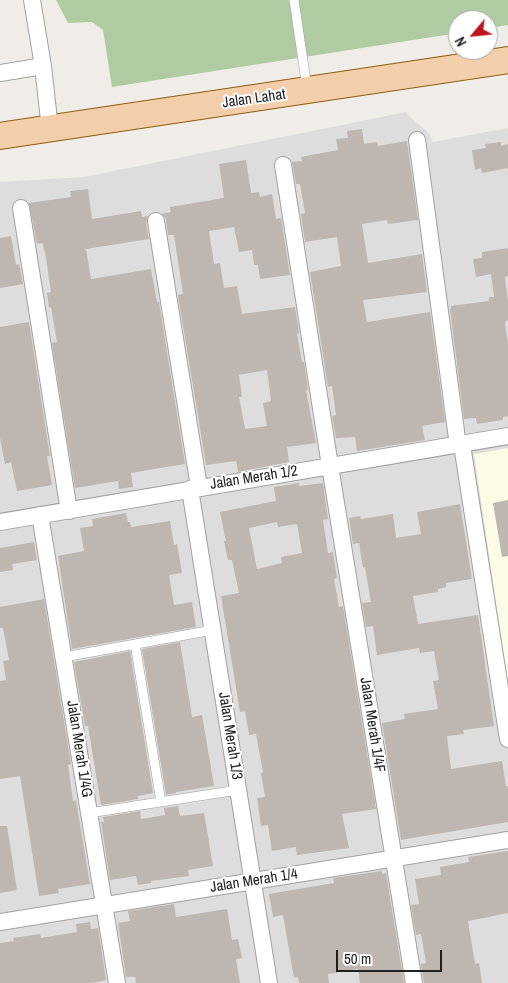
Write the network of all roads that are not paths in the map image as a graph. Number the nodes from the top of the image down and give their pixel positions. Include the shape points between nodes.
1 (32, 0) edge
2 (294, 0) edge
3 (508, 60) edge
4 (43, 66) junction
5 (0, 73) edge
6 (307, 91) junction
7 (50, 129) junction
8 (0, 136) edge
9 (417, 140) dead end
10 (284, 165) dead end
11 (20, 208) dead end
12 (156, 221) dead end
13 (508, 436) edge
14 (460, 445) junction
15 (330, 466) junction
16 (194, 488) junction
17 (69, 511) junction
18 (40, 516) junction
19 (0, 522) edge
20 (213, 630) junction
21 (135, 644) junction
22 (64, 657) junction
23 (508, 739) edge
24 (238, 790) junction
25 (160, 802) junction
26 (89, 813) junction
27 (508, 840) edge
28 (394, 858) junction
29 (253, 881) junction
30 (104, 905) junction
31 (0, 922) edge
32 (117, 983) edge
33 (269, 983) edge
34 (414, 983) edge

1 - 4 street
2 - 6 lane
3 - 6 main road, Jalan Lahat
4 - 5 street
4 - 7 street
6 - 7 main road, Jalan Lahat
7 - 8 main road, Jalan Lahat
9 - 14 street
10 - 15 street, Jalan Merah 1/4F
11 - 17 street
12 - 16 street, Jalan Merah 1/3
13 - 14 street, Jalan Merah 1/2
14 - 15 street, Jalan Merah 1/2
14 - 23 street
15 - 16 street, Jalan Merah 1/2
15 - 28 street, Jalan Merah 1/4F
16 - 17 street, Jalan Merah 1/2
16 - 20 street, Jalan Merah 1/3
17 - 18 street, Jalan Merah 1/2
18 - 19 street, Jalan Merah 1/2
18 - 22 street, Jalan Merah 1/4G
20 - 21 lane
20 - 24 street, Jalan Merah 1/3
21 - 22 lane
21 - 25 lane
22 - 26 street, Jalan Merah 1/4G
24 - 25 lane
24 - 29 street, Jalan Merah 1/3
25 - 26 lane
26 - 30 street, Jalan Merah 1/4G
27 - 28 street, Jalan Merah 1/4
28 - 29 street, Jalan Merah 1/4
28 - 34 street, Jalan Merah 1/4F
29 - 30 street, Jalan Merah 1/4
29 - 33 street, Jalan Merah 1/3
30 - 31 street, Jalan Merah 1/4
30 - 32 street, Jalan Merah 1/4G

